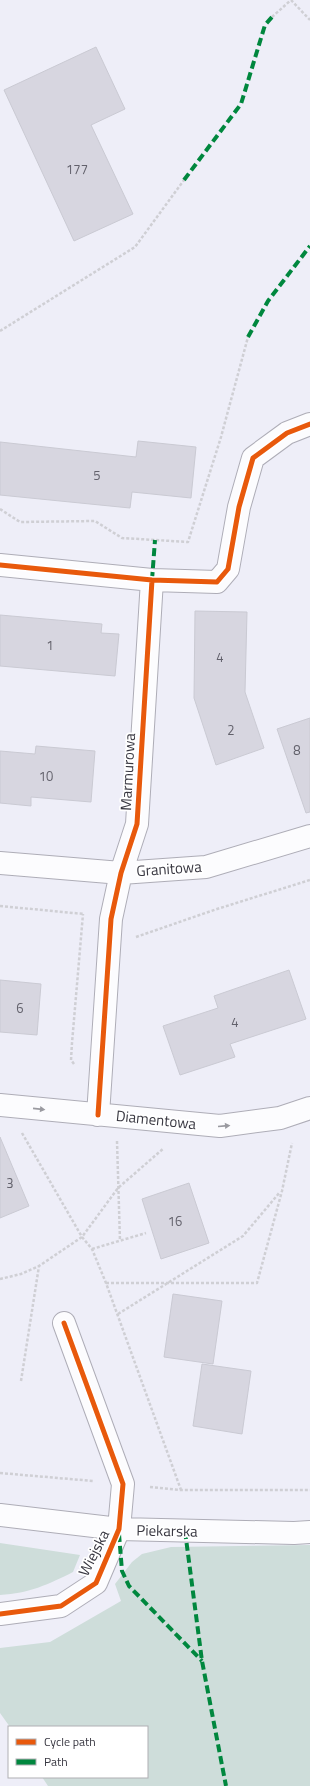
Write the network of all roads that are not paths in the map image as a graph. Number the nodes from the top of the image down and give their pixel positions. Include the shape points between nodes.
1 (310, 424) edge
2 (0, 565) edge
3 (152, 580) junction
4 (310, 836) edge
5 (0, 863) edge
6 (121, 873) junction
7 (0, 1105) edge
8 (310, 1108) edge
9 (98, 1115) junction
10 (64, 1323) dead end
11 (0, 1516) edge
12 (119, 1530) junction
13 (310, 1532) edge
14 (0, 1614) edge

1 - 3 street via 287,433 253,458 239,507 228,569 217,582
2 - 3 street
3 - 6 street, Marmurowa via 137,824
4 - 6 street, Granitowa via 206,867
5 - 6 street, Granitowa
6 - 9 street, Marmurowa via 111,919
7 -> 9 street, Diamentowa
9 -> 8 street, Diamentowa via 220,1126 280,1118
10 - 12 street, Wiejska via 123,1484
11 - 12 street, Piekarska
12 - 13 street, Piekarska
12 - 14 street, Wiejska via 96,1583 61,1606

